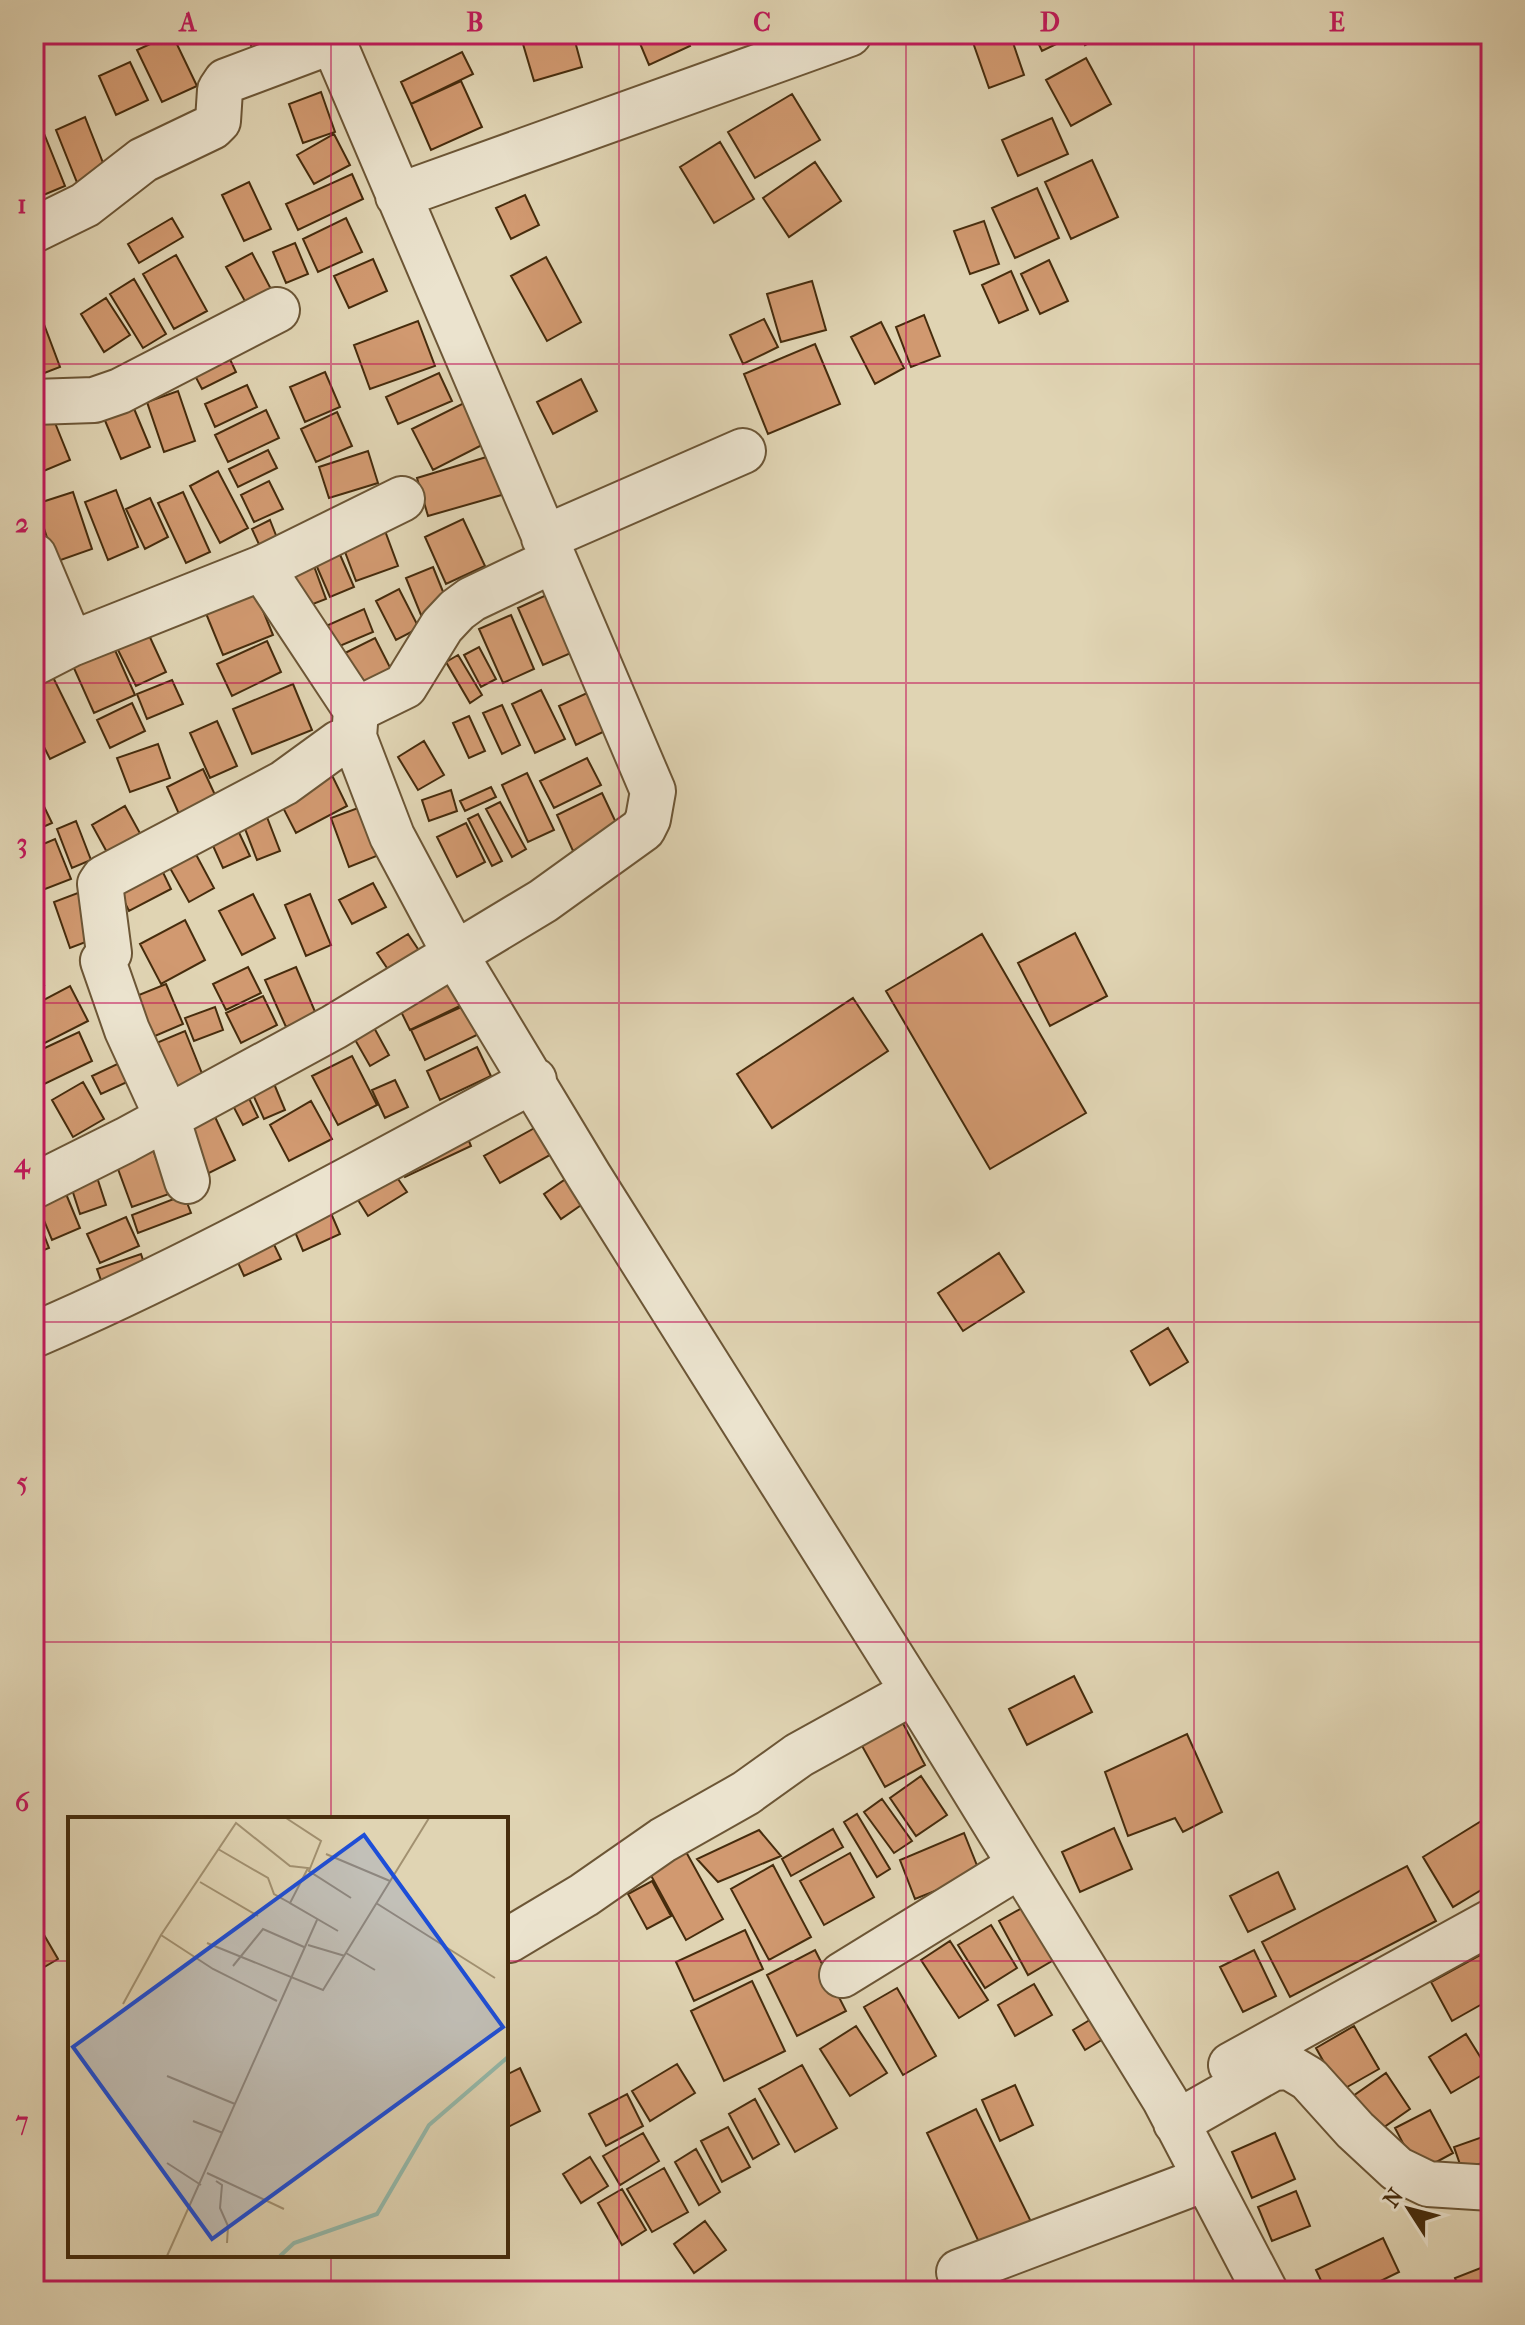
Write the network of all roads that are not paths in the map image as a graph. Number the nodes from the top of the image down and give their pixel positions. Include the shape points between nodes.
1 (849, 34) edge
2 (331, 37) edge
3 (398, 196) junction
4 (34, 230) edge
5 (277, 310) dead end
6 (34, 402) edge
7 (743, 451) dead end
8 (402, 499) dead end
9 (549, 549) junction
10 (34, 556) edge
11 (262, 568) junction
12 (53, 653) edge
13 (355, 723) junction
14 (455, 954) junction
15 (534, 1080) junction
16 (167, 1117) junction
17 (187, 1181) dead end
18 (34, 1186) edge
19 (34, 1335) edge
20 (913, 1692) junction
21 (1019, 1866) junction
22 (1491, 1922) edge
23 (509, 1940) dead end
24 (842, 1975) dead end
25 (1171, 2112) junction
26 (1205, 2179) junction
27 (1491, 2188) edge
28 (959, 2272) dead end
29 (1265, 2291) edge

1 - 3 street
2 - 3 street
2 - 4 street via 226,81 212,127 143,160 85,205
3 - 9 street
5 - 6 street via 120,391 94,400
7 - 9 street
8 - 11 street
9 - 13 street via 457,610 405,686
9 - 14 street via 653,791 648,819 635,836 543,901
10 - 12 street
11 - 12 street
11 - 13 street
13 - 14 street via 392,836
13 - 16 street via 339,743 284,783 100,884 109,953 103,961
14 - 15 street
14 - 16 street
15 - 19 street via 134,1291
15 - 20 street
16 - 17 street
16 - 18 street
20 - 21 street
20 - 23 street via 799,1755
21 - 24 street
21 - 25 street
22 - 25 street
25 - 26 street
25 - 27 street via 1273,2068 1289,2067 1309,2079 1397,2169 1428,2184
26 - 28 street
26 - 29 street

